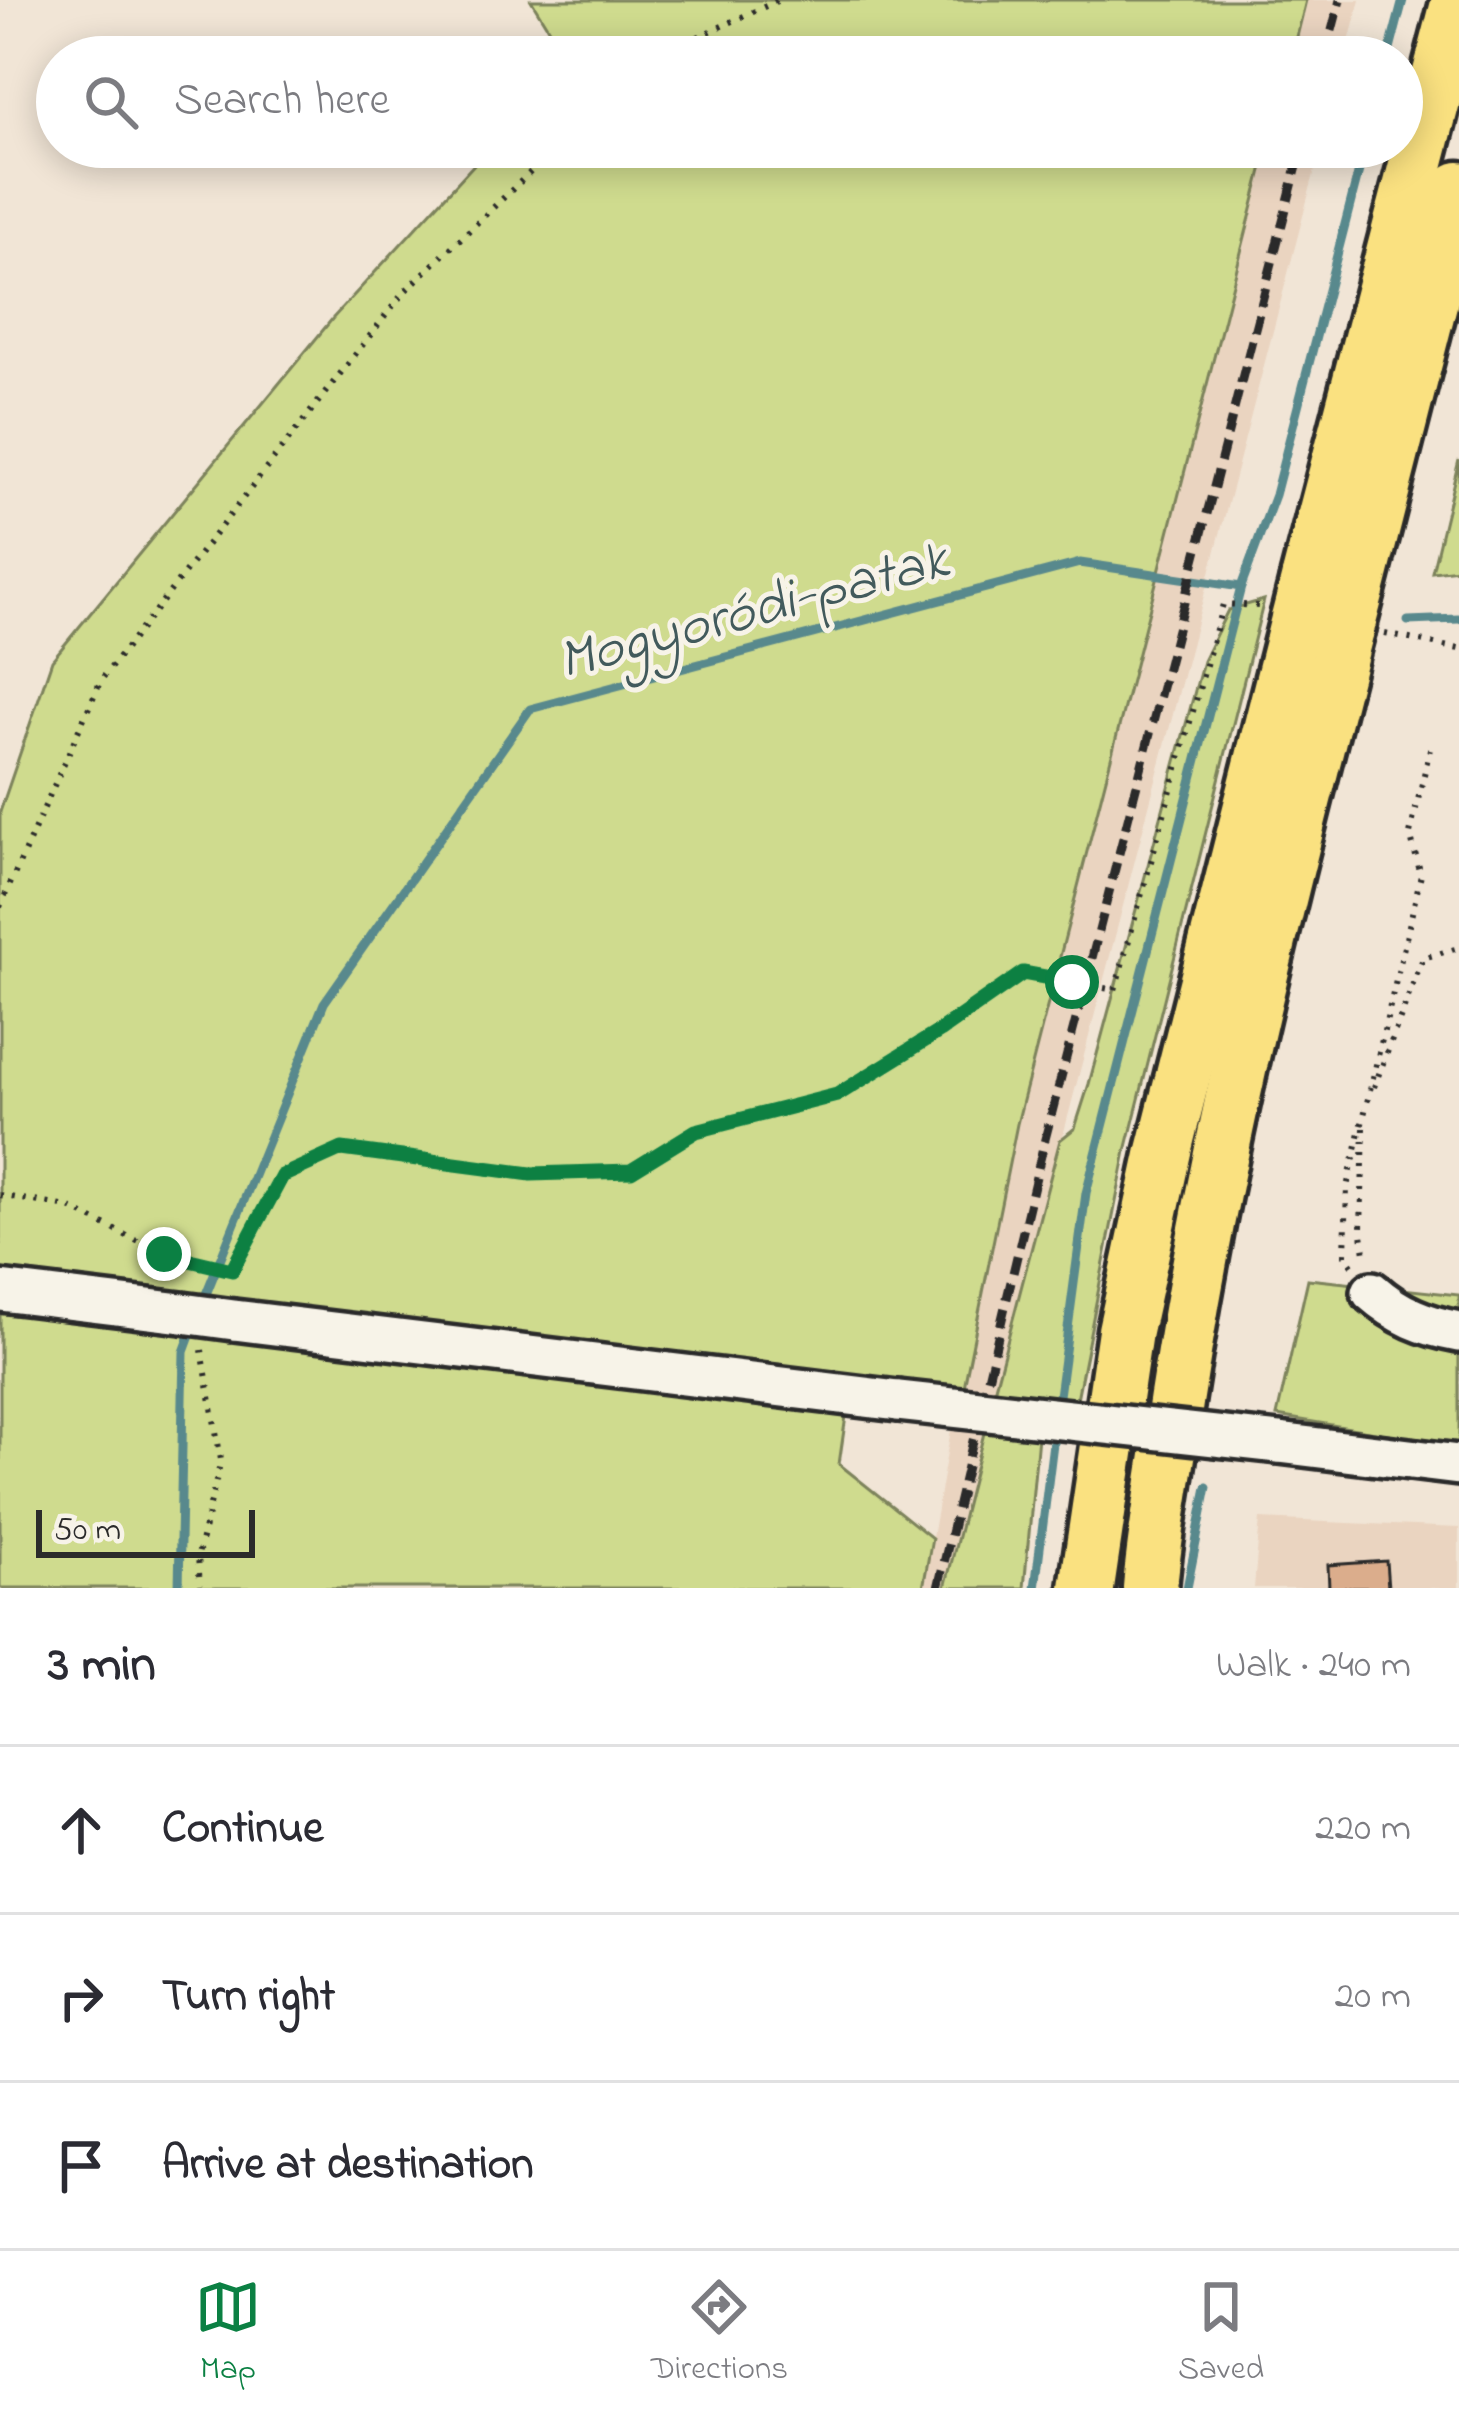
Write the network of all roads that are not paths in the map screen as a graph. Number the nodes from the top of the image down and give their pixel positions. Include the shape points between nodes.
1 (1459, 0) edge
2 (1423, 165) edge
3 (1422, 168) edge
4 (1459, 189) edge
5 (1326, 609) junction
6 (0, 1291) edge
7 (1372, 1292) road end
8 (1459, 1332) edge
9 (1459, 1465) edge
10 (1087, 1588) edge
11 (1150, 1588) edge

1 - 2 highway
3 - 5 highway
4 - 5 highway
5 - 10 highway via 1164,1150 1125,1331
5 - 11 highway via 1186,1327
6 - 9 street, bridge via 206,1324
7 - 8 street via 1411,1319

